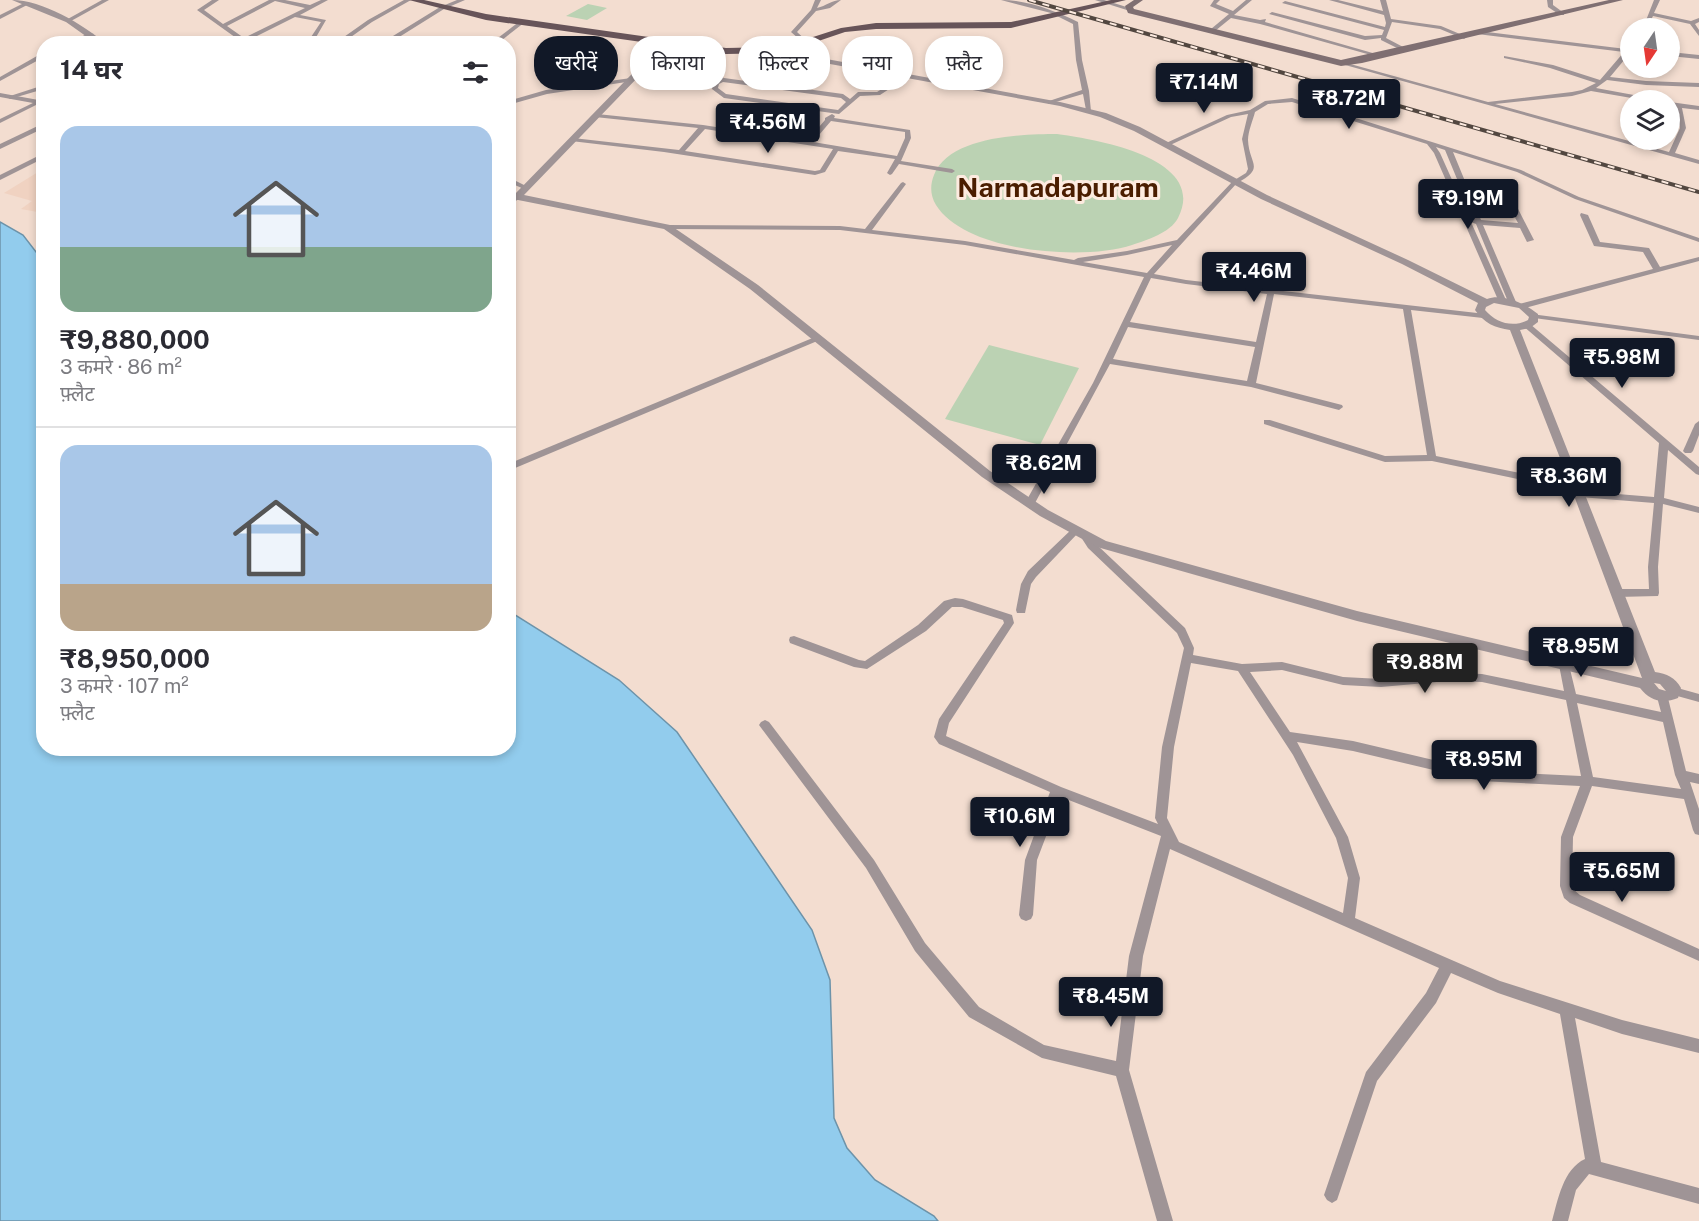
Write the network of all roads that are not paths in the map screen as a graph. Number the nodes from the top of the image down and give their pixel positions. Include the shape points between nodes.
1 (15, 0) edge
2 (106, 0) edge
3 (216, 0) edge
4 (275, 0) edge
5 (325, 0) edge
6 (408, 0) edge
7 (415, 0) edge
8 (462, 0) edge
9 (818, 0) edge
10 (838, 0) edge
11 (1004, 0) edge
12 (1098, 0) edge
13 (1122, 0) edge
14 (1139, 0) edge
15 (1217, 0) edge
16 (1249, 0) edge
17 (1332, 0) edge
18 (1383, 0) edge
19 (1550, 0) edge
20 (1620, 0) edge
21 (1657, 0) edge
22 (1287, 2) edge
23 (1601, 2) edge
24 (26, 4) junction
25 (310, 7) junction
26 (442, 8) junction
27 (1130, 9) junction
28 (814, 10) junction
29 (1232, 14) junction
30 (1272, 14) junction
31 (1562, 14) junction
32 (1651, 14) junction
33 (294, 15) junction
34 (0, 17) edge
35 (1388, 17) junction
36 (1649, 18) edge
37 (69, 20) junction
38 (1699, 20) edge
39 (522, 22) junction
40 (1261, 22) junction
41 (223, 26) junction
42 (1695, 26) edge
43 (1386, 29) junction
44 (1213, 30) junction
45 (1479, 33) junction
46 (91, 34) junction
47 (1699, 34) edge
48 (87, 36) edge
49 (93, 36) edge
50 (237, 36) edge
51 (251, 36) edge
52 (315, 36) edge
53 (348, 36) edge
54 (396, 36) edge
55 (504, 36) edge
56 (798, 36) edge
57 (828, 36) edge
58 (1384, 36) junction
59 (1464, 37) junction
60 (630, 38) edge
61 (1365, 38) junction
62 (1352, 47) junction
63 (1620, 49) edge
64 (1405, 50) junction
65 (1680, 55) edge
66 (1380, 56) junction
67 (1506, 57) dead end
68 (1699, 57) edge
69 (36, 59) edge
70 (1341, 63) junction
71 (1620, 63) edge
72 (913, 77) edge
73 (0, 79) edge
74 (1603, 80) junction
75 (630, 81) edge
76 (726, 81) edge
77 (630, 82) edge
78 (1699, 85) edge
79 (36, 89) edge
80 (1591, 89) junction
81 (716, 90) edge
82 (884, 90) edge
83 (1086, 91) junction
84 (1620, 94) edge
85 (0, 95) edge
86 (516, 95) edge
87 (533, 96) junction
88 (10, 97) junction
89 (516, 101) edge
90 (36, 102) edge
91 (850, 102) junction
92 (1049, 102) junction
93 (1490, 103) junction
94 (36, 105) edge
95 (1680, 106) edge
96 (1699, 108) edge
97 (1089, 110) junction
98 (1252, 111) junction
99 (839, 112) junction
100 (1680, 112) edge
101 (597, 116) junction
102 (827, 120) junction
103 (0, 121) edge
104 (703, 127) junction
105 (36, 129) edge
106 (1680, 134) edge
107 (573, 140) junction
108 (809, 143) junction
109 (1430, 144) junction
110 (1166, 145) junction
111 (0, 147) edge
112 (837, 149) junction
113 (1448, 149) junction
114 (1673, 150) edge
115 (680, 153) junction
116 (1671, 154) junction
117 (36, 159) edge
118 (898, 160) junction
119 (1699, 162) edge
120 (952, 171) dead end
121 (891, 173) dead end
122 (0, 178) edge
123 (1234, 182) junction
124 (903, 184) dead end
125 (516, 195) edge
126 (516, 196) edge
127 (1512, 205) dead end
128 (1584, 215) dead end
129 (1467, 222) junction
130 (1479, 223) junction
131 (1523, 226) junction
132 (667, 227) junction
133 (867, 231) junction
134 (1530, 240) dead end
135 (1699, 240) edge
136 (1179, 242) junction
137 (1699, 259) edge
138 (1068, 261) junction
139 (1658, 270) junction
140 (1149, 275) junction
141 (1271, 292) junction
142 (1485, 302) junction
143 (1512, 302) junction
144 (1407, 308) junction
145 (1483, 316) junction
146 (1534, 316) junction
147 (1126, 324) junction
148 (1520, 327) junction
149 (1699, 338) edge
150 (818, 339) junction
151 (1259, 345) junction
152 (1108, 361) junction
153 (1251, 384) junction
154 (1339, 407) dead end
155 (1267, 423) dead end
156 (1699, 424) edge
157 (1667, 445) junction
158 (1688, 452) junction
159 (1699, 454) edge
160 (1432, 458) junction
161 (516, 465) edge
162 (1699, 472) edge
163 (1580, 494) junction
164 (1658, 500) junction
165 (1030, 503) junction
166 (1699, 510) edge
167 (1080, 532) junction
168 (1617, 593) junction
169 (1022, 610) dead end
170 (794, 640) dead end
171 (1187, 658) junction
172 (1564, 665) junction
173 (1242, 668) junction
174 (1648, 680) junction
175 (1669, 694) junction
176 (1570, 697) junction
177 (1699, 698) edge
178 (1667, 718) junction
179 (765, 725) dead end
180 (1286, 736) junction
181 (1681, 776) junction
182 (1699, 780) edge
183 (1588, 782) junction
184 (1057, 790) junction
185 (1689, 795) junction
186 (1699, 830) edge
187 (1168, 833) junction
188 (1026, 915) dead end
189 (1348, 922) junction
190 (1699, 956) edge
191 (1448, 965) junction
192 (1566, 1009) junction
193 (1699, 1046) edge
194 (1122, 1070) junction
195 (1594, 1168) junction
196 (1332, 1195) dead end
197 (1699, 1196) edge
198 (1165, 1221) edge
199 (1560, 1221) edge

1 - 24 street
2 - 37 street
3 - 41 street via 200,10
4 - 25 street
4 - 41 street
5 - 25 street
6 - 53 street
7 - 26 main road
8 - 26 street
9 - 28 street
10 - 28 street via 828,8
11 - 83 street via 1053,12 1076,23
12 - 27 street
13 - 57 main road via 1011,25 876,26
14 - 27 main road
15 - 29 street via 1212,5
16 - 29 street
17 - 35 street
18 - 35 street
19 - 31 street via 1551,6
20 - 23 main road
21 - 32 street
22 - 30 street
22 - 43 street
23 - 31 main road
24 - 34 street
24 - 37 street
25 - 33 street
26 - 39 main road
26 - 54 street
27 - 44 main road via 1139,15
28 - 56 street via 794,32
29 - 40 street
29 - 44 street
30 - 40 street
30 - 61 street
31 - 45 main road
32 - 36 street
32 - 42 street
33 - 51 street
33 - 52 street via 324,21
35 - 43 street
35 - 59 street
37 - 46 street
38 - 42 street
39 - 55 street
39 - 60 main road
40 - 62 street
41 - 50 street
42 - 47 street
43 - 58 street
44 - 70 main road
45 - 59 main road
45 - 63 street
46 - 48 street
46 - 49 street
58 - 61 street
58 - 64 street via 1383,39
59 - 64 main road
61 - 62 street
62 - 66 street
64 - 66 main road
65 - 68 street
66 - 70 main road
67 - 74 street
69 - 73 street
70 - 93 street
71 - 74 street
72 - 92 street
74 - 78 street
74 - 80 street
75 - 87 street
76 - 91 street via 843,96
77 - 101 street
79 - 88 street
80 - 84 street
80 - 93 street
81 - 99 street via 724,96
82 - 91 street via 878,94 858,94
83 - 92 street
83 - 97 street
85 - 88 street
86 - 87 street
87 - 89 street
88 - 90 street
91 - 99 street
92 - 97 street
93 - 116 street
94 - 103 street
95 - 96 street
97 - 110 street
98 - 109 street via 1267,102 1292,100
98 - 110 street via 1229,116
98 - 123 street via 1245,139 1250,172
99 - 102 street
100 - 106 street
101 - 104 street
101 - 107 street
102 - 108 street
102 - 118 street via 908,131
104 - 108 street
104 - 115 street
105 - 111 street
107 - 115 street
107 - 125 street
108 - 112 street
109 - 113 street
109 - 129 street
110 - 123 street
112 - 115 street via 823,171 815,173
112 - 118 street
113 - 130 street
113 - 135 street via 1519,171 1577,198
114 - 116 street
116 - 119 street
117 - 122 street
118 - 120 street
118 - 121 street
123 - 136 street
123 - 142 street
124 - 133 street
126 - 132 street
127 - 131 street
128 - 139 street via 1597,244 1646,250
129 - 130 street
129 - 143 street
130 - 131 street
130 - 143 street
131 - 134 street
132 - 133 street
132 - 150 street via 754,287
133 - 138 street
136 - 138 street
136 - 140 street
137 - 139 street
138 - 140 street
139 - 143 street
140 - 141 street
140 - 147 street
141 - 144 street
141 - 151 street
142 - 143 street
142 - 145 street via 1480,310
143 - 146 street
144 - 145 street
144 - 160 street
145 - 148 street via 1502,326
146 - 148 street via 1533,322
146 - 149 street
147 - 151 street
147 - 152 street
148 - 157 street
148 - 163 street
150 - 161 street
150 - 165 street via 986,474
151 - 153 street
152 - 153 street
152 - 165 street
153 - 154 street
155 - 160 street via 1385,459
156 - 158 street
157 - 158 street
157 - 162 street
157 - 164 street
158 - 159 street
160 - 163 street via 1539,480
163 - 164 street
163 - 168 street
164 - 166 street
164 - 168 street via 1654,593
165 - 167 street
167 - 169 street via 1032,574 1026,584
167 - 171 street via 1181,631 1189,648
167 - 172 street via 1102,544 1357,616
168 - 174 street
170 - 184 street via 867,665 922,628 948,604 955,602 1008,618 1009,623 943,722 940,737
171 - 173 street
171 - 187 street via 1168,747 1161,818
172 - 174 street
172 - 176 street
173 - 176 street via 1282,666 1343,681 1380,683 1482,678
173 - 180 street
174 - 175 street via 1664,679 1671,685
175 - 177 street
175 - 178 street
176 - 178 street
176 - 183 street
178 - 181 street
179 - 194 street via 870,864 920,947 974,1012 1042,1051
180 - 183 street via 1353,746 1480,776
180 - 189 street via 1341,837 1354,878
181 - 182 street
181 - 185 street
183 - 185 street
183 - 190 street via 1567,837 1569,894
184 - 187 street
184 - 188 street via 1031,860
185 - 186 street
187 - 189 street via 1175,846
187 - 194 street via 1136,956
189 - 191 street
191 - 192 street via 1498,987
191 - 196 street via 1431,998 1371,1077
192 - 193 street
192 - 195 street
194 - 198 street
195 - 197 street
195 - 199 street via 1586,1166 1569,1186

